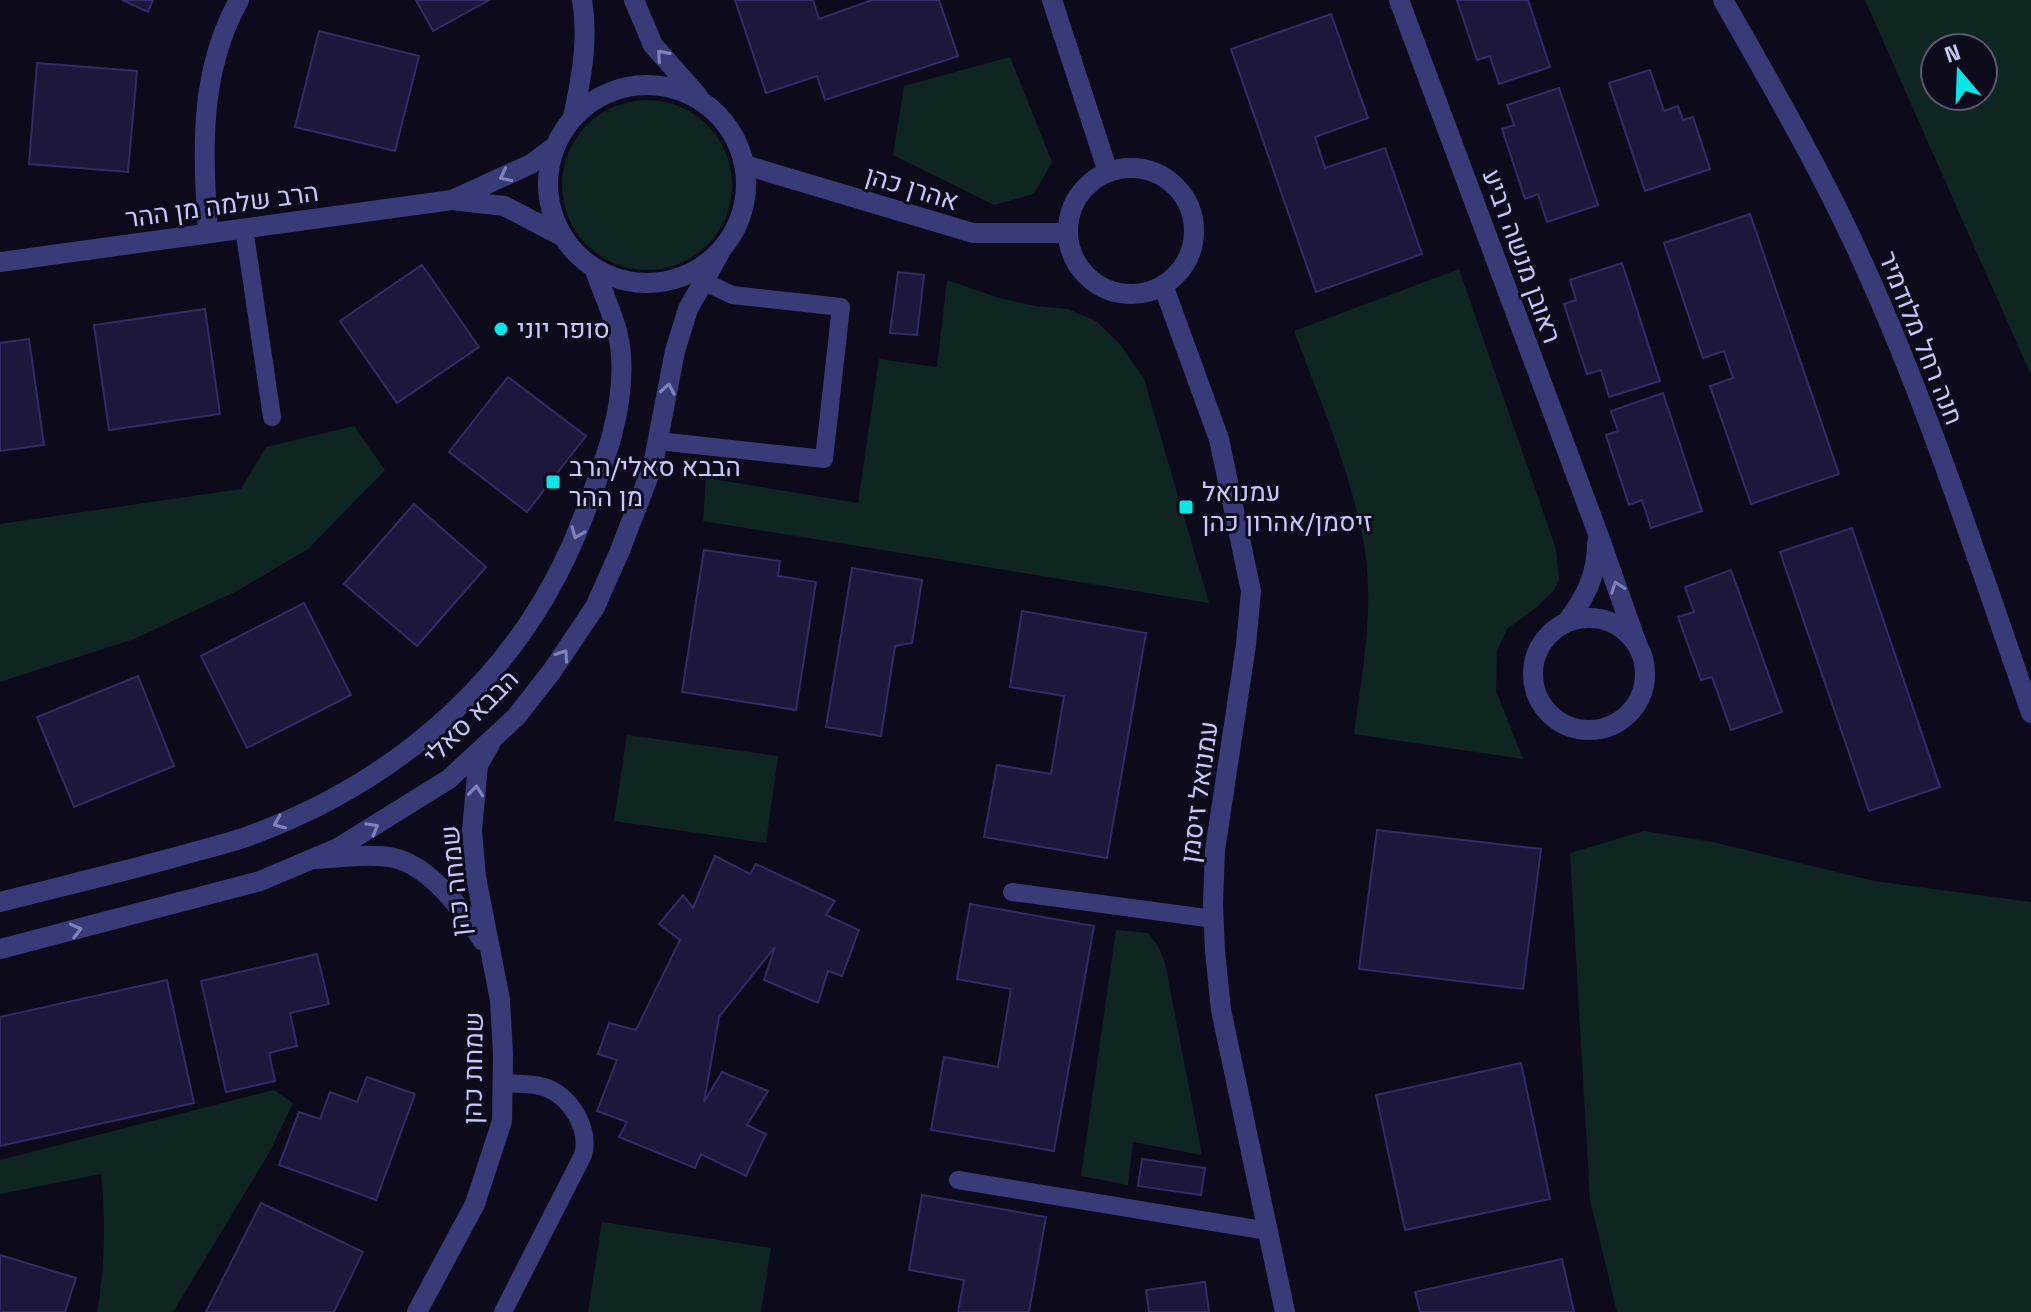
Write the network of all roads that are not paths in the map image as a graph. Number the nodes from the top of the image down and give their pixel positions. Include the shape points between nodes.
1 (239, 0) edge
2 (582, 0) edge
3 (634, 0) edge
4 (1052, 0) edge
5 (1399, 0) edge
6 (1723, 0) edge
7 (703, 102) junction
8 (573, 118) junction
9 (554, 147) junction
10 (745, 165) junction
11 (1108, 172) junction
12 (452, 200) junction
13 (244, 228) junction
14 (208, 233) junction
15 (1068, 233) junction
16 (560, 235) junction
17 (719, 254) junction
18 (0, 262) edge
19 (595, 270) junction
20 (703, 281) junction
21 (1163, 285) junction
22 (272, 417) dead end
23 (658, 441) junction
24 (1597, 531) junction
25 (1567, 622) junction
26 (1637, 644) junction
27 (2031, 713) edge
28 (494, 737) junction
29 (314, 859) junction
30 (1012, 892) dead end
31 (0, 902) edge
32 (1214, 919) junction
33 (0, 949) edge
34 (489, 951) junction
35 (502, 1083) junction
36 (958, 1180) dead end
37 (1268, 1231) junction
38 (417, 1312) edge
39 (503, 1312) edge
40 (1285, 1312) edge

1 - 14 street via 210,76 203,155
2 - 8 street via 585,61
7 -> 3 street via 653,45
4 - 11 street
5 - 24 street, ראובן מנשה רביע
6 - 27 street, חנה רחל מלודמיר via 1792,120 1863,262 1917,390
7 - 8 street via 677,89 621,88 595,99
7 - 10 street via 738,141
8 - 9 street
9 -> 12 street via 531,164
9 - 16 street via 549,207
10 - 15 street, אהרן כהן via 973,233
10 - 17 street via 747,197 737,228
11 - 15 street via 1078,196
11 - 21 street via 1149,170 1169,179 1183,194 1195,234 1179,272
12 - 13 street, הרב שלמה מן ההר
12 - 16 street via 504,206
13 - 14 street, הרב שלמה מן ההר
13 - 22 lane
14 - 18 street, הרב שלמה מן ההר
15 - 21 street via 1077,263 1100,286 1143,293
16 - 19 street
17 - 19 street via 692,274 660,284 626,282
17 - 20 street, הבבא סאלי
19 -> 31 street, הבבא סאלי via 621,354 620,394 608,452 554,585 482,686 420,743 317,807 245,838
23 -> 20 street, הבבא סאלי via 675,351
20 - 23 lane via 732,295 841,307 824,459
21 - 32 street, עמנואל זיסמן via 1219,439 1251,591 1215,850
28 -> 23 street, הבבא סאלי via 552,671 595,607
24 - 25 street, ראובן מנשה רביע via 1593,577
26 -> 24 street, ראובן מנשה רביע
25 - 26 street via 1606,620
25 - 26 street via 1538,648 1533,686 1548,712 1573,728 1612,725 1636,704 1645,666
29 -> 28 street, הבבא סאלי via 449,779
34 -> 28 street, שמחה כהן via 472,830 478,765
33 -> 29 street, הבבא סאלי via 260,881
29 - 34 street, שמחה כהן via 396,858 426,875 463,911
30 - 32 lane
32 - 37 street, עמנואל זיסמן via 1221,1010
34 - 35 street, שמחת כהן via 500,1000
35 - 38 street, שמחת כהן via 502,1121 475,1204
35 - 39 lane via 546,1088 563,1099 587,1140
36 - 37 lane
37 - 40 street, עמנואל זיסמן

